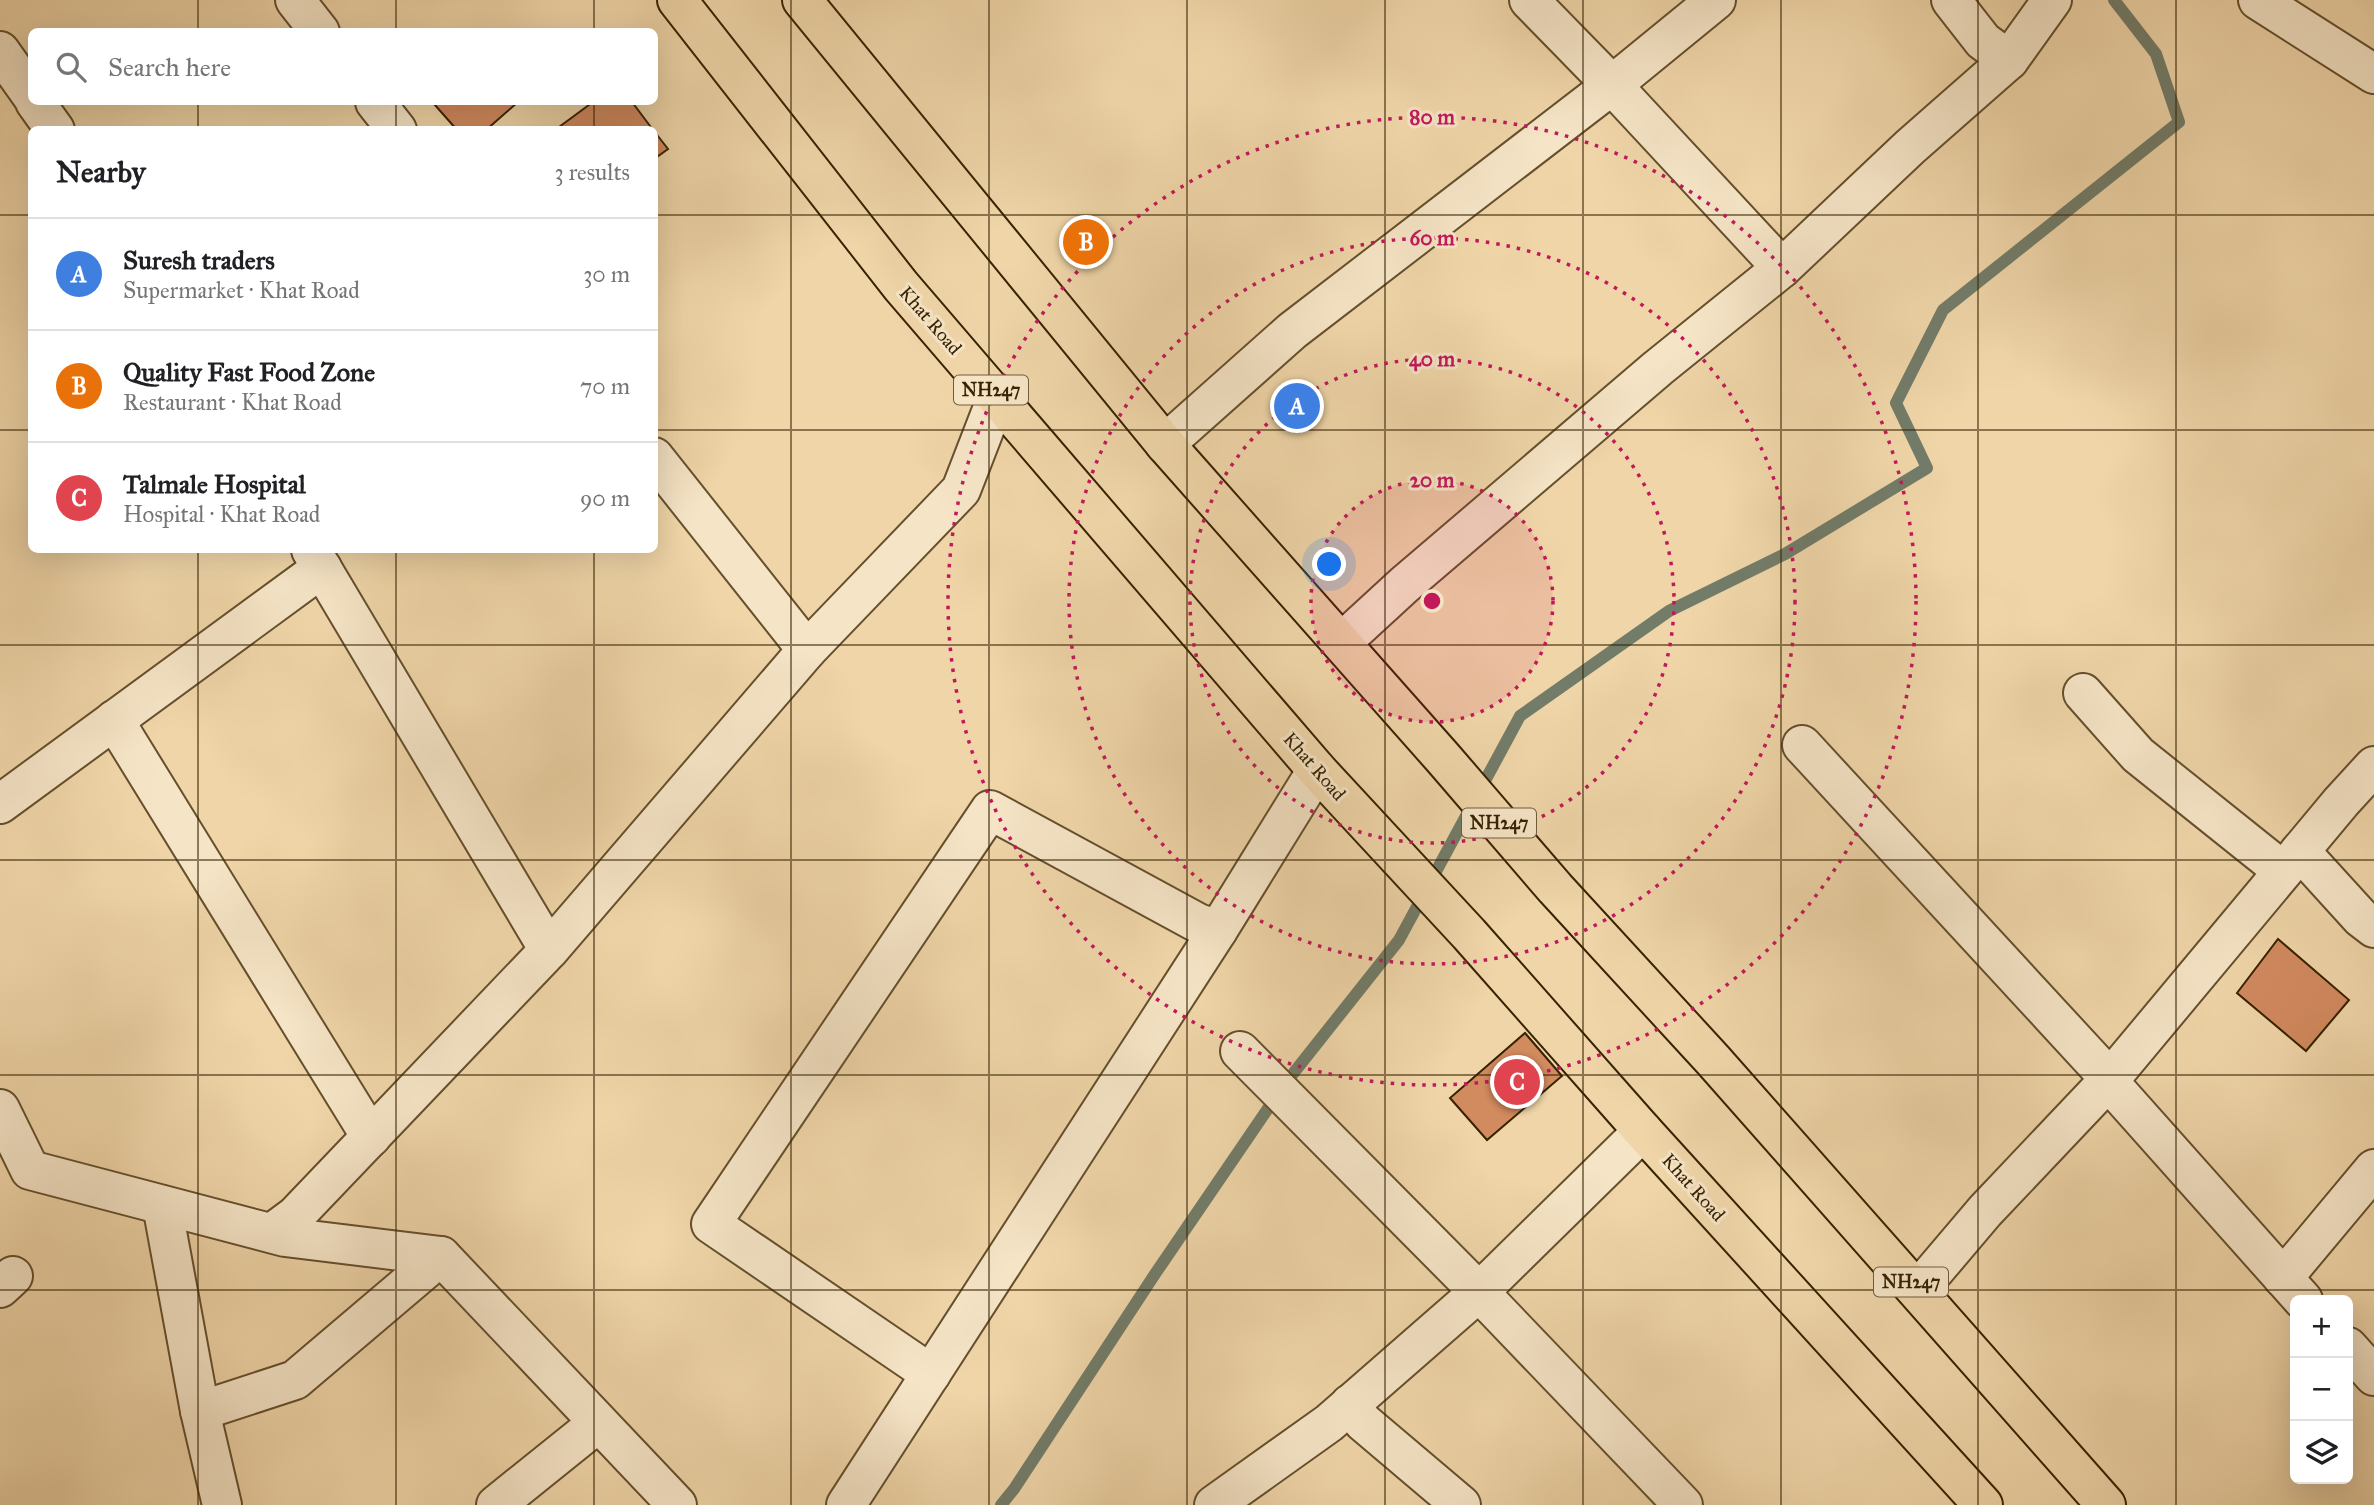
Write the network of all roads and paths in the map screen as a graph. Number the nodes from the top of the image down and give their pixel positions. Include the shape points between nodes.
1 (295, 0) edge
2 (677, 0) edge
3 (802, 0) edge
4 (1529, 0) edge
5 (1716, 0) edge
6 (1951, 0) edge
7 (2052, 0) edge
8 (2258, 0) edge
9 (317, 28) edge
10 (0, 51) edge
11 (2009, 60) junction
12 (2374, 74) edge
13 (1612, 85) junction
14 (28, 90) edge
15 (38, 105) edge
16 (377, 105) edge
17 (52, 126) edge
18 (394, 126) edge
19 (1782, 268) junction
20 (997, 397) junction
21 (1165, 444) junction
22 (658, 462) edge
23 (316, 559) edge
24 (1342, 642) junction
25 (807, 650) junction
26 (2083, 693) dead end
27 (114, 720) junction
28 (1802, 745) dead end
29 (2374, 766) edge
30 (1317, 770) junction
31 (0, 804) edge
32 (2292, 861) junction
33 (2374, 928) edge
34 (1218, 930) junction
35 (549, 950) junction
36 (1240, 1051) dead end
37 (2109, 1080) junction
38 (0, 1109) edge
39 (1643, 1131) junction
40 (371, 1137) junction
41 (2374, 1169) edge
42 (162, 1205) junction
43 (272, 1233) junction
44 (441, 1256) junction
45 (2293, 1289) edge
46 (1918, 1290) junction
47 (1479, 1292) junction
48 (2353, 1353) edge
49 (931, 1374) junction
50 (2374, 1376) edge
51 (1350, 1404) junction
52 (200, 1410) junction
53 (598, 1423) junction
54 (222, 1505) edge
55 (496, 1505) edge
56 (677, 1505) edge
57 (846, 1505) edge
58 (1214, 1505) edge
59 (1461, 1505) edge
60 (1683, 1505) edge
61 (1983, 1505) edge
62 (2106, 1505) edge

1 - 9 street
2 - 20 highway, Khat Road / NH247 via 901,286
3 - 21 highway, NH247
4 - 13 street
5 - 13 street
6 - 11 street via 1983,41
7 - 11 street
8 - 12 street
10 - 14 street
11 - 19 street
13 - 19 street
13 - 21 street via 1292,331
15 - 17 street
16 - 18 street
19 - 24 street via 1627,394
20 - 25 street via 961,489
20 - 30 highway, Khat Road / NH247
21 - 24 highway, NH247
22 - 25 street
23 - 27 street
23 - 35 street
24 - 46 highway, NH247 via 1555,888
25 - 35 street
26 - 32 street via 2138,755
27 - 31 street
27 - 40 street
28 - 37 street
29 - 32 street
30 - 34 street
30 - 39 highway, Khat Road / NH247
32 - 33 street
32 - 37 street
34 - 49 street
34 - 49 street via 990,810 711,1224
35 - 40 street
36 - 47 street
37 - 45 street
37 - 46 street via 1985,1211
38 - 42 street via 30,1170
39 - 47 street
39 - 61 highway, Khat Road / NH247
40 - 43 street via 295,1216
41 - 45 street
42 - 43 street
42 - 52 street
43 - 44 street
44 - 52 street via 295,1380
44 - 53 street
46 - 62 highway, NH247
47 - 51 street
47 - 60 street
48 - 50 street
49 - 57 street
51 - 58 street
51 - 59 street via 1363,1422
52 - 54 street
53 - 55 street
53 - 56 street

